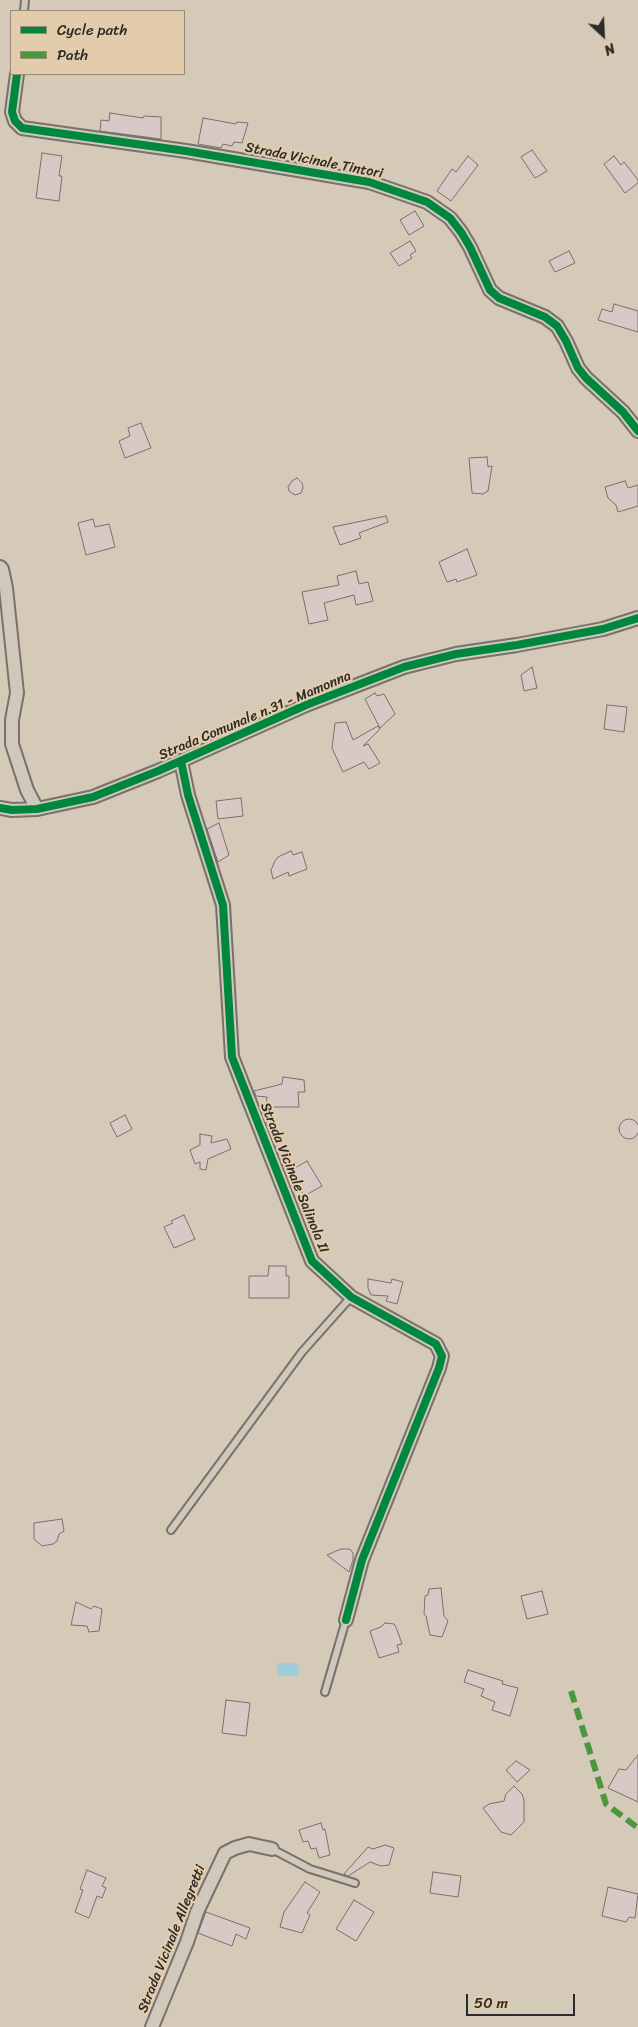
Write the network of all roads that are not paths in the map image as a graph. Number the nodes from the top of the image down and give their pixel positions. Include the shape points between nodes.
1 (17, 75) edge
2 (638, 431) edge
3 (0, 567) edge
4 (638, 618) edge
5 (181, 761) junction
6 (0, 808) edge
7 (37, 809) junction
8 (351, 1298) junction
9 (170, 1530) dead end
10 (346, 1620) joint
11 (325, 1692) dead end
12 (272, 1850) joint
13 (355, 1883) dead end
14 (152, 2027) edge

1 - 2 street, Strada Vicinale Tintori via 12,112 22,128 369,182 428,202 450,218 461,232 490,290 499,298 545,317 557,326 578,368
3 - 7 street via 6,588 17,693 12,744 27,790
4 - 5 street, Strada Comunale n.31 - Mamonna via 603,629 456,654 404,667 306,705
5 - 7 street, Strada Comunale n.31 - Mamonna via 93,797
5 - 8 street, Strada Vicinale Salinola II via 188,795 223,905 232,1057 312,1260
6 - 7 street, Strada Comunale n.31 - Mamonna
8 - 9 lane via 302,1352
8 - 10 street, Strada Vicinale Salinola II via 436,1344 442,1356 362,1560
10 - 11 lane, Strada Vicinale Salinola II
12 - 13 lane, Strada Vicinale Allegretti via 310,1869
12 - 14 street, Strada Vicinale Allegretti via 250,1844 225,1853 196,1912

